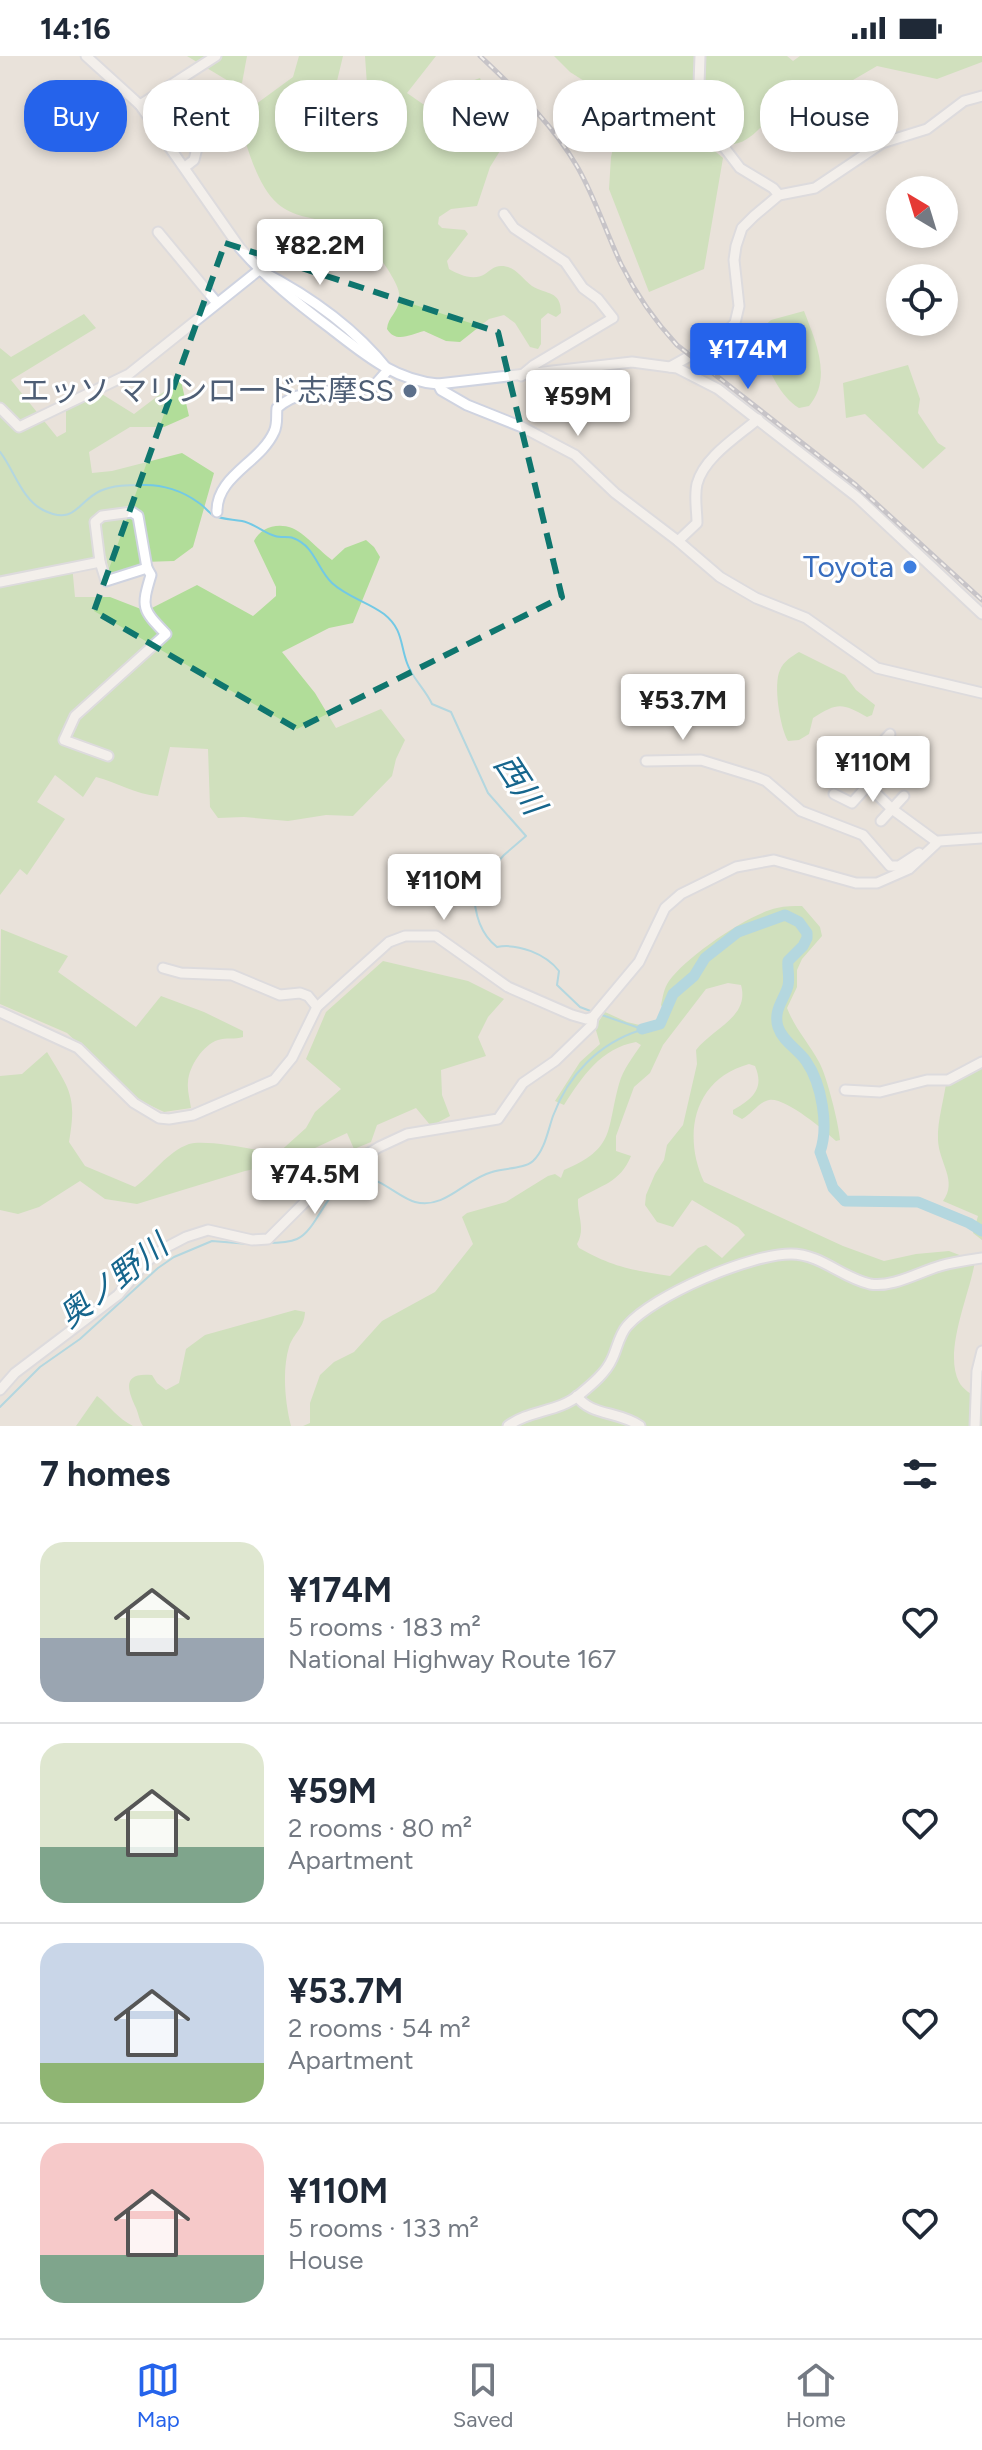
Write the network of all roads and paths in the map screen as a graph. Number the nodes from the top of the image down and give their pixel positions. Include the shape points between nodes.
1 (86, 56) edge
2 (100, 56) edge
3 (216, 56) edge
4 (700, 56) edge
5 (201, 61) edge
6 (112, 76) junction
7 (982, 96) edge
8 (140, 105) junction
9 (196, 152) edge
10 (185, 167) junction
11 (779, 195) junction
12 (504, 214) dead end
13 (158, 232) dead end
14 (259, 270) junction
15 (217, 303) junction
16 (670, 367) junction
17 (388, 370) junction
18 (521, 376) junction
19 (438, 384) junction
20 (0, 408) edge
21 (758, 419) junction
22 (217, 512) dead end
23 (678, 541) junction
24 (100, 562) junction
25 (147, 568) junction
26 (0, 582) edge
27 (982, 614) edge
28 (982, 693) edge
29 (890, 734) dead end
30 (108, 756) dead end
31 (646, 761) dead end
32 (845, 763) dead end
33 (869, 785) junction
34 (834, 794) dead end
35 (904, 796) dead end
36 (892, 809) junction
37 (881, 821) dead end
38 (982, 838) edge
39 (937, 842) junction
40 (926, 852) junction
41 (163, 968) dead end
42 (317, 1007) junction
43 (0, 1012) edge
44 (593, 1017) junction
45 (982, 1062) edge
46 (845, 1090) dead end
47 (982, 1258) edge
48 (982, 1351) edge
49 (0, 1390) edge
50 (577, 1396) junction
51 (508, 1426) edge
52 (640, 1426) edge
53 (975, 1426) edge

1 - 6 street
2 - 6 street
3 - 5 street
4 - 11 street via 699,84 724,147 740,168
5 - 8 street
6 - 8 street
7 - 11 street via 964,101 927,129 882,143 815,188
8 - 10 street
9 - 10 street
10 - 14 street
11 - 16 street via 740,232 734,260 739,306 735,323 717,341
12 - 18 street via 514,228 562,258 613,318
13 - 15 street
14 - 15 street
14 - 17 street via 340,321
15 - 20 street via 129,374 19,427
16 - 18 street via 632,362
16 - 21 street via 705,381
17 - 19 street
17 - 22 street via 372,388 300,395 280,404 272,437 220,492
18 - 19 street
19 - 23 street via 467,405 575,455
21 - 23 street via 702,471 695,499 697,523
21 - 27 street via 857,497
23 - 28 street via 720,577 806,618 877,668
24 - 25 street via 106,581
24 - 25 street via 95,522 132,512 138,516
24 - 26 street
25 - 30 street via 151,575 143,601 166,634 75,716 64,740
29 - 33 street via 877,748 894,757
31 - 40 street via 701,760 766,781 797,809 863,835 890,866
32 - 33 street
33 - 34 street via 852,803
33 - 36 street
35 - 36 street
36 - 37 street
36 - 39 street
38 - 39 street
39 - 40 street
40 - 44 street via 909,869 877,883 856,883 789,862 763,860 681,894 665,908 637,966
41 - 42 street via 232,975 280,995 308,996
42 - 43 street via 292,1058 274,1080 176,1119 159,1118 134,1103 65,1040
42 - 44 street via 389,942 427,934 447,941 508,987 572,1015
44 - 49 street via 592,1025 555,1061 523,1083 498,1119 407,1134 379,1147 332,1175 268,1239 208,1230 163,1249 118,1295
45 - 46 street via 948,1080 880,1092
47 - 50 street via 873,1284 806,1255 754,1259 688,1287 633,1320 623,1330 611,1363
48 - 53 street
50 - 51 street
50 - 52 street via 589,1409

